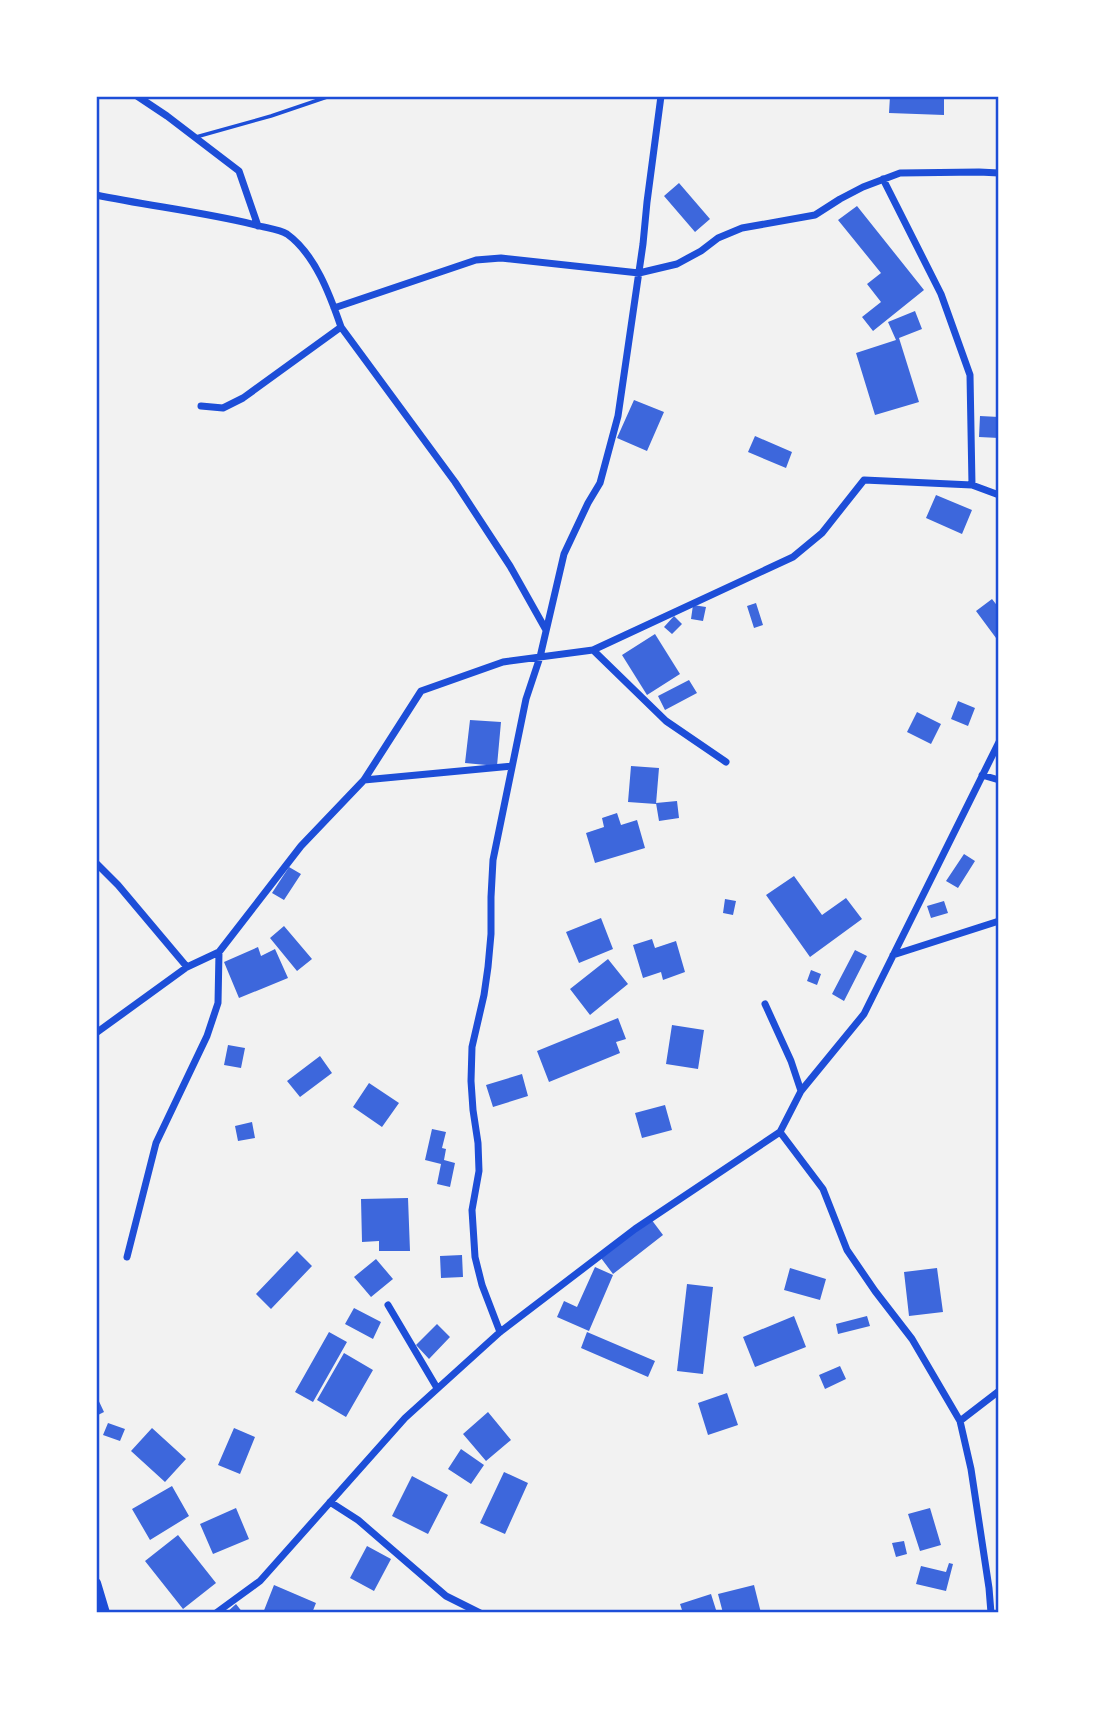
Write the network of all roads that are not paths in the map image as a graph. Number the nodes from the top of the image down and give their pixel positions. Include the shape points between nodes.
1 (137, 96) edge
2 (330, 96) edge
3 (661, 96) edge
4 (194, 137) junction
5 (999, 173) edge
6 (883, 179) junction
7 (96, 195) edge
8 (258, 226) junction
9 (639, 273) junction
10 (334, 308) junction
11 (341, 327) junction
12 (201, 406) dead end
13 (972, 485) junction
14 (999, 495) edge
15 (546, 630) junction
16 (593, 650) junction
17 (540, 657) junction
18 (999, 742) edge
19 (726, 762) dead end
20 (512, 766) junction
21 (982, 775) junction
22 (364, 780) junction
23 (999, 780) edge
24 (96, 863) edge
25 (999, 921) edge
26 (219, 952) junction
27 (893, 956) junction
28 (187, 967) junction
29 (765, 1004) dead end
30 (96, 1033) edge
31 (801, 1091) junction
32 (780, 1132) junction
33 (127, 1257) dead end
34 (388, 1305) dead end
35 (500, 1332) junction
36 (437, 1388) junction
37 (999, 1391) edge
38 (960, 1421) junction
39 (330, 1502) junction
40 (96, 1584) edge
41 (105, 1613) edge
42 (216, 1613) edge
43 (480, 1613) edge
44 (991, 1613) edge

1 - 4 street
2 - 4 lane
3 - 9 street
4 - 8 street via 239,171
5 - 6 street via 900,173
6 - 9 street via 815,215 742,228 677,264
6 - 13 street via 941,294 970,375
7 - 8 street
8 - 10 street via 285,233 309,255
9 - 10 street via 501,258 476,260
9 - 15 street via 618,416 600,483 564,554
10 - 11 street
11 - 12 street via 243,398 223,408
11 - 15 street via 455,482
13 - 14 street
13 - 16 street via 864,481 822,533 793,557
15 - 17 street
16 - 17 street
16 - 19 street via 666,720
17 - 20 street
17 - 22 street via 503,662 421,691
18 - 21 street
20 - 22 street
20 - 35 street via 493,860 488,967 472,1047 479,1171 472,1210 475,1257
21 - 23 street
21 - 27 street
22 - 26 street via 301,846
24 - 28 street
25 - 27 street
26 - 28 street
26 - 33 street via 218,1003 207,1037 156,1143
27 - 31 street via 864,1014
28 - 30 street
29 - 31 street
31 - 32 street
32 - 35 street via 635,1230
32 - 38 street via 823,1189 847,1250 912,1339
34 - 36 street
35 - 36 street
36 - 39 street
37 - 38 street
38 - 44 street
39 - 42 street via 260,1581
39 - 43 street via 358,1520 446,1596
40 - 41 main road

